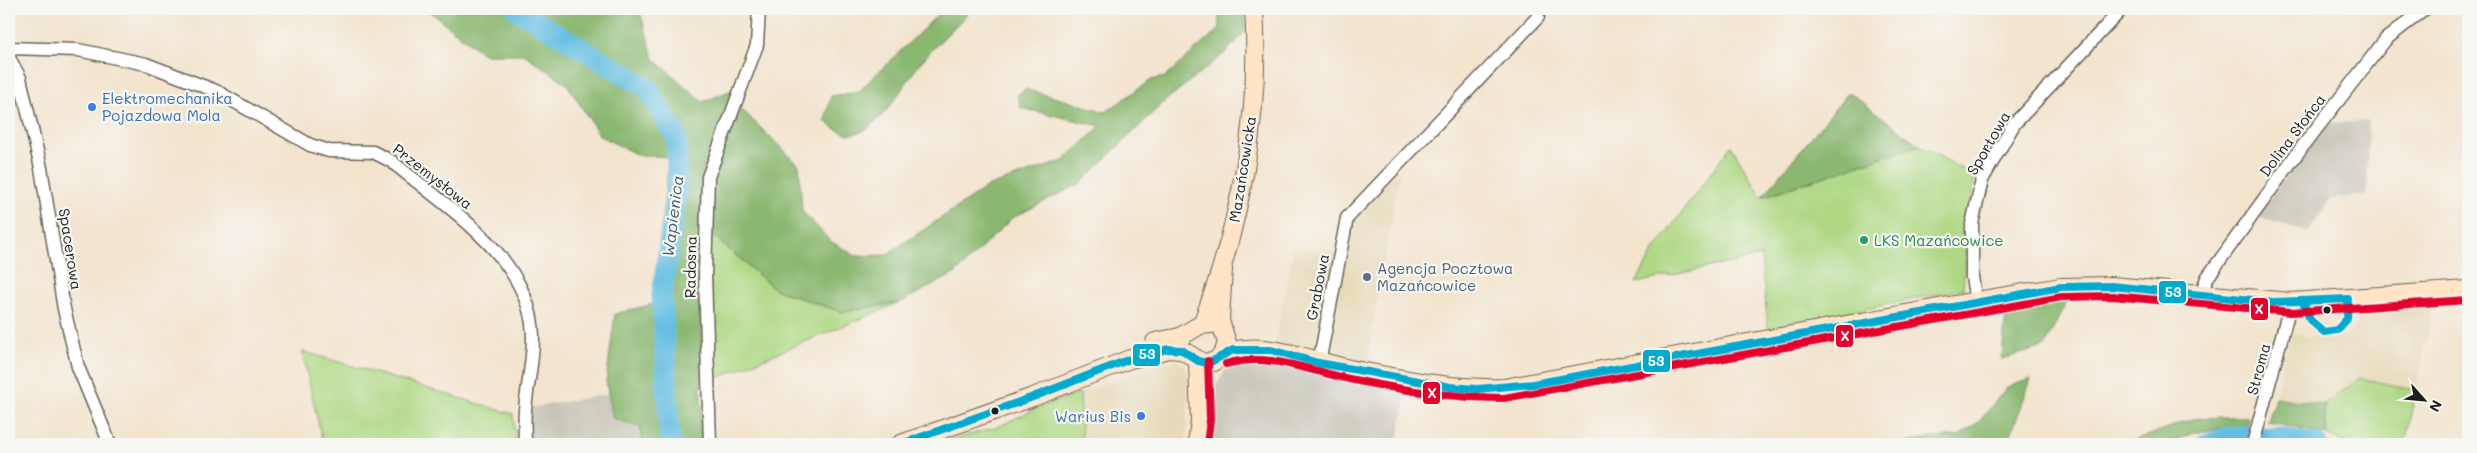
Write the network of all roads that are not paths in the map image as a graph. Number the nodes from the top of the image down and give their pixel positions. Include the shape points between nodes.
1 (759, 9) edge
2 (1256, 9) edge
3 (2122, 9) edge
4 (2425, 9) edge
5 (1538, 16) dead end
6 (9, 48) edge
7 (9, 58) edge
8 (1223, 269) junction
9 (2468, 290) edge
10 (2201, 294) junction
11 (1976, 301) junction
12 (2292, 302) junction
13 (1197, 328) junction
14 (1224, 334) junction
15 (1271, 350) junction
16 (1206, 358) junction
17 (1130, 359) junction
18 (1319, 362) junction
19 (110, 444) edge
20 (524, 444) edge
21 (710, 444) edge
22 (901, 444) edge
23 (1197, 444) edge
24 (2253, 444) edge

1 - 21 street, Radosna via 756,45 708,176 705,274
2 - 8 street, Mazańcowicka via 1248,146
3 - 11 street, Sportowa via 2014,124 1982,180 1972,224 1972,277
4 - 10 street, Dolina Słońca via 2386,39 2291,162 2208,278
5 - 18 street, Grabowa via 1346,218
6 - 20 street, Przemysłowa via 78,50 146,64 216,91 310,145 329,151 364,150 391,161 483,237 507,264 523,291 533,337
7 - 19 street, Spacerowa via 20,78 42,168 64,309 78,367
8 - 13 street, Mazańcowicka
8 - 14 street via 1220,320
9 - 12 street
10 - 11 street via 2087,286 2034,290
10 - 12 street
11 - 18 street via 1504,388 1451,387
12 - 24 street, Stroma
13 - 14 street via 1212,324
13 - 16 street via 1187,344
13 - 17 street via 1180,337 1155,342
14 - 15 street
14 - 16 street via 1227,343
15 - 16 street via 1244,349
15 - 18 street
16 - 17 street via 1168,349
16 - 23 street
17 - 22 street via 1033,398

